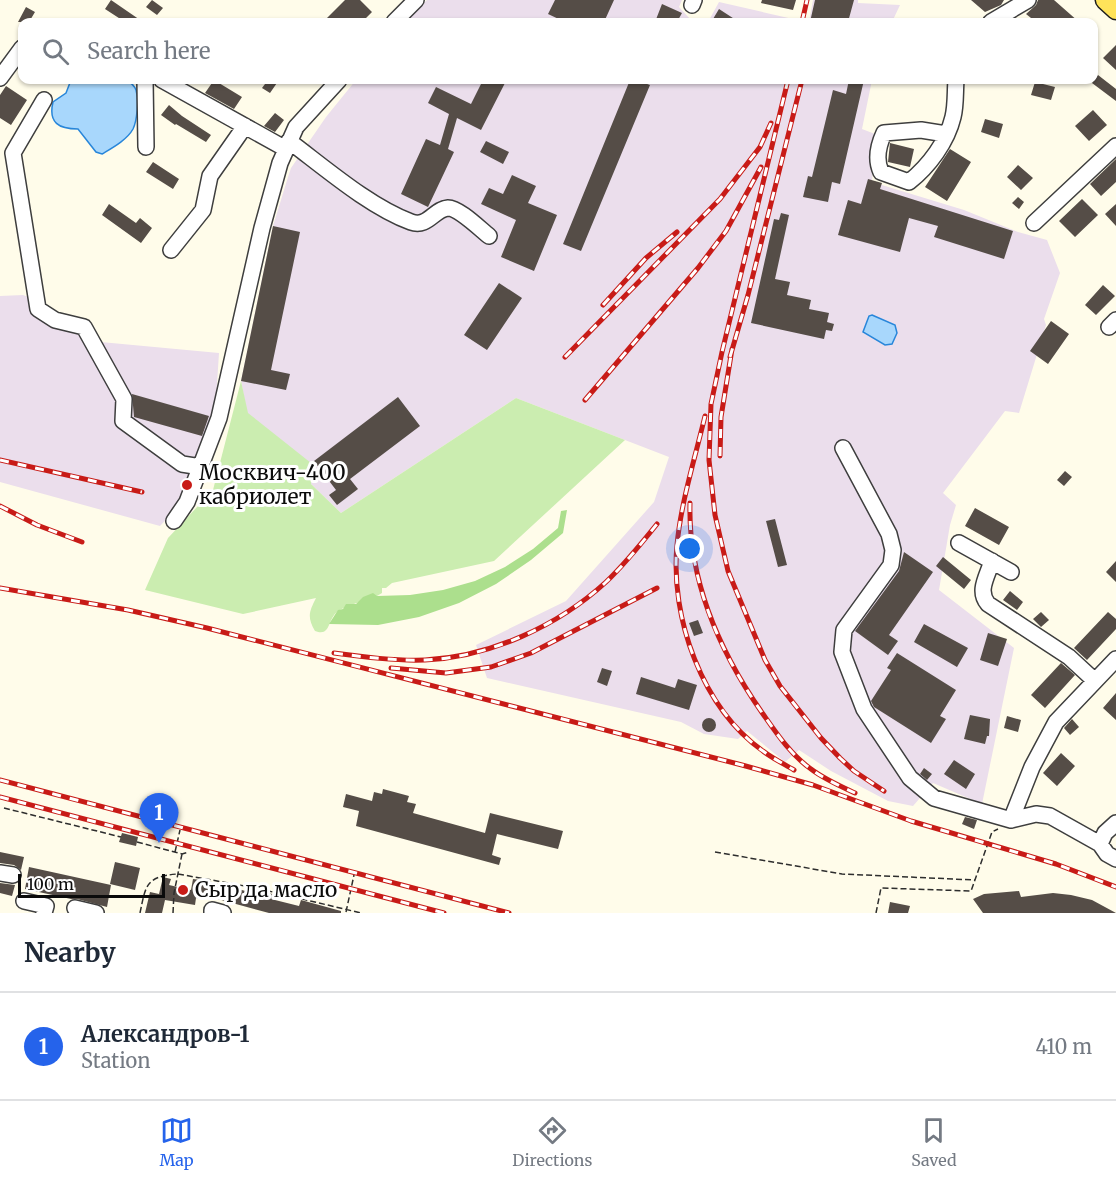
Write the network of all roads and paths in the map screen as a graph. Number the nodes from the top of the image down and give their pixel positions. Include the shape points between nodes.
1 (416, 0) edge
2 (1028, 0) edge
3 (1105, 0) edge
4 (1116, 10) edge
5 (398, 18) edge
6 (998, 18) edge
7 (18, 53) edge
8 (0, 78) edge
9 (145, 84) edge
10 (169, 84) edge
11 (335, 84) edge
12 (956, 84) edge
13 (44, 100) dead end
14 (246, 126) junction
15 (946, 134) junction
16 (287, 145) junction
17 (1116, 146) edge
18 (146, 147) dead end
19 (1034, 223) dead end
20 (489, 236) dead end
21 (171, 250) dead end
22 (843, 447) dead end
23 (201, 467) junction
24 (174, 521) dead end
25 (959, 543) dead end
26 (992, 561) junction
27 (1011, 572) dead end
28 (1116, 659) edge
29 (1095, 681) junction
30 (4, 808) dead end
31 (1011, 820) junction
32 (1116, 823) edge
33 (180, 830) dead end
34 (121, 837) dead end
35 (137, 842) dead end
36 (1100, 844) junction
37 (175, 852) junction
38 (189, 852) dead end
39 (715, 852) dead end
40 (182, 854) junction
41 (1116, 859) edge
42 (184, 873) dead end
43 (178, 874) junction
44 (354, 875) dead end
45 (975, 880) junction
46 (24, 901) dead end
47 (75, 908) dead end
48 (346, 910) edge
49 (44, 913) edge
50 (96, 913) edge
51 (140, 913) edge
52 (173, 913) edge
53 (212, 913) edge
54 (223, 913) edge
55 (361, 913) edge
56 (876, 913) edge

1 - 5 street
2 - 6 street
3 - 4 main road
7 - 8 street
9 - 18 street
10 - 14 street
11 - 16 street via 296,127
12 - 15 street via 953,117
13 - 23 street via 13,153 38,309 55,320 84,327 124,399 123,422 182,464
14 - 16 street
14 - 21 street via 210,176 202,210
15 - 15 street via 924,170 909,182 881,172 877,164 884,133 921,130
16 - 20 street via 390,213 415,223 449,208
16 - 23 street via 262,228 219,418
17 - 19 street
22 - 31 street via 889,534 893,550 891,565 844,630 842,652 864,710 910,778 934,798
23 - 24 street via 187,502
25 - 26 street
26 - 27 street
26 - 29 street via 982,598 1069,657
28 - 29 street
29 - 31 street via 1056,722 1032,767
30 - 34 path
31 - 36 street via 1036,814 1050,816
31 - 45 path via 992,832
32 - 36 street
33 - 37 path
35 - 37 path
36 - 41 street
37 - 40 path
38 - 40 path
39 - 45 path via 842,874
40 - 43 path
42 - 43 path
43 - 48 path
43 - 51 path via 149,882
43 - 52 path
44 - 48 path
45 - 56 path via 971,891 881,888
46 - 49 street via 46,906
47 - 50 street
48 - 55 path
53 - 54 street

